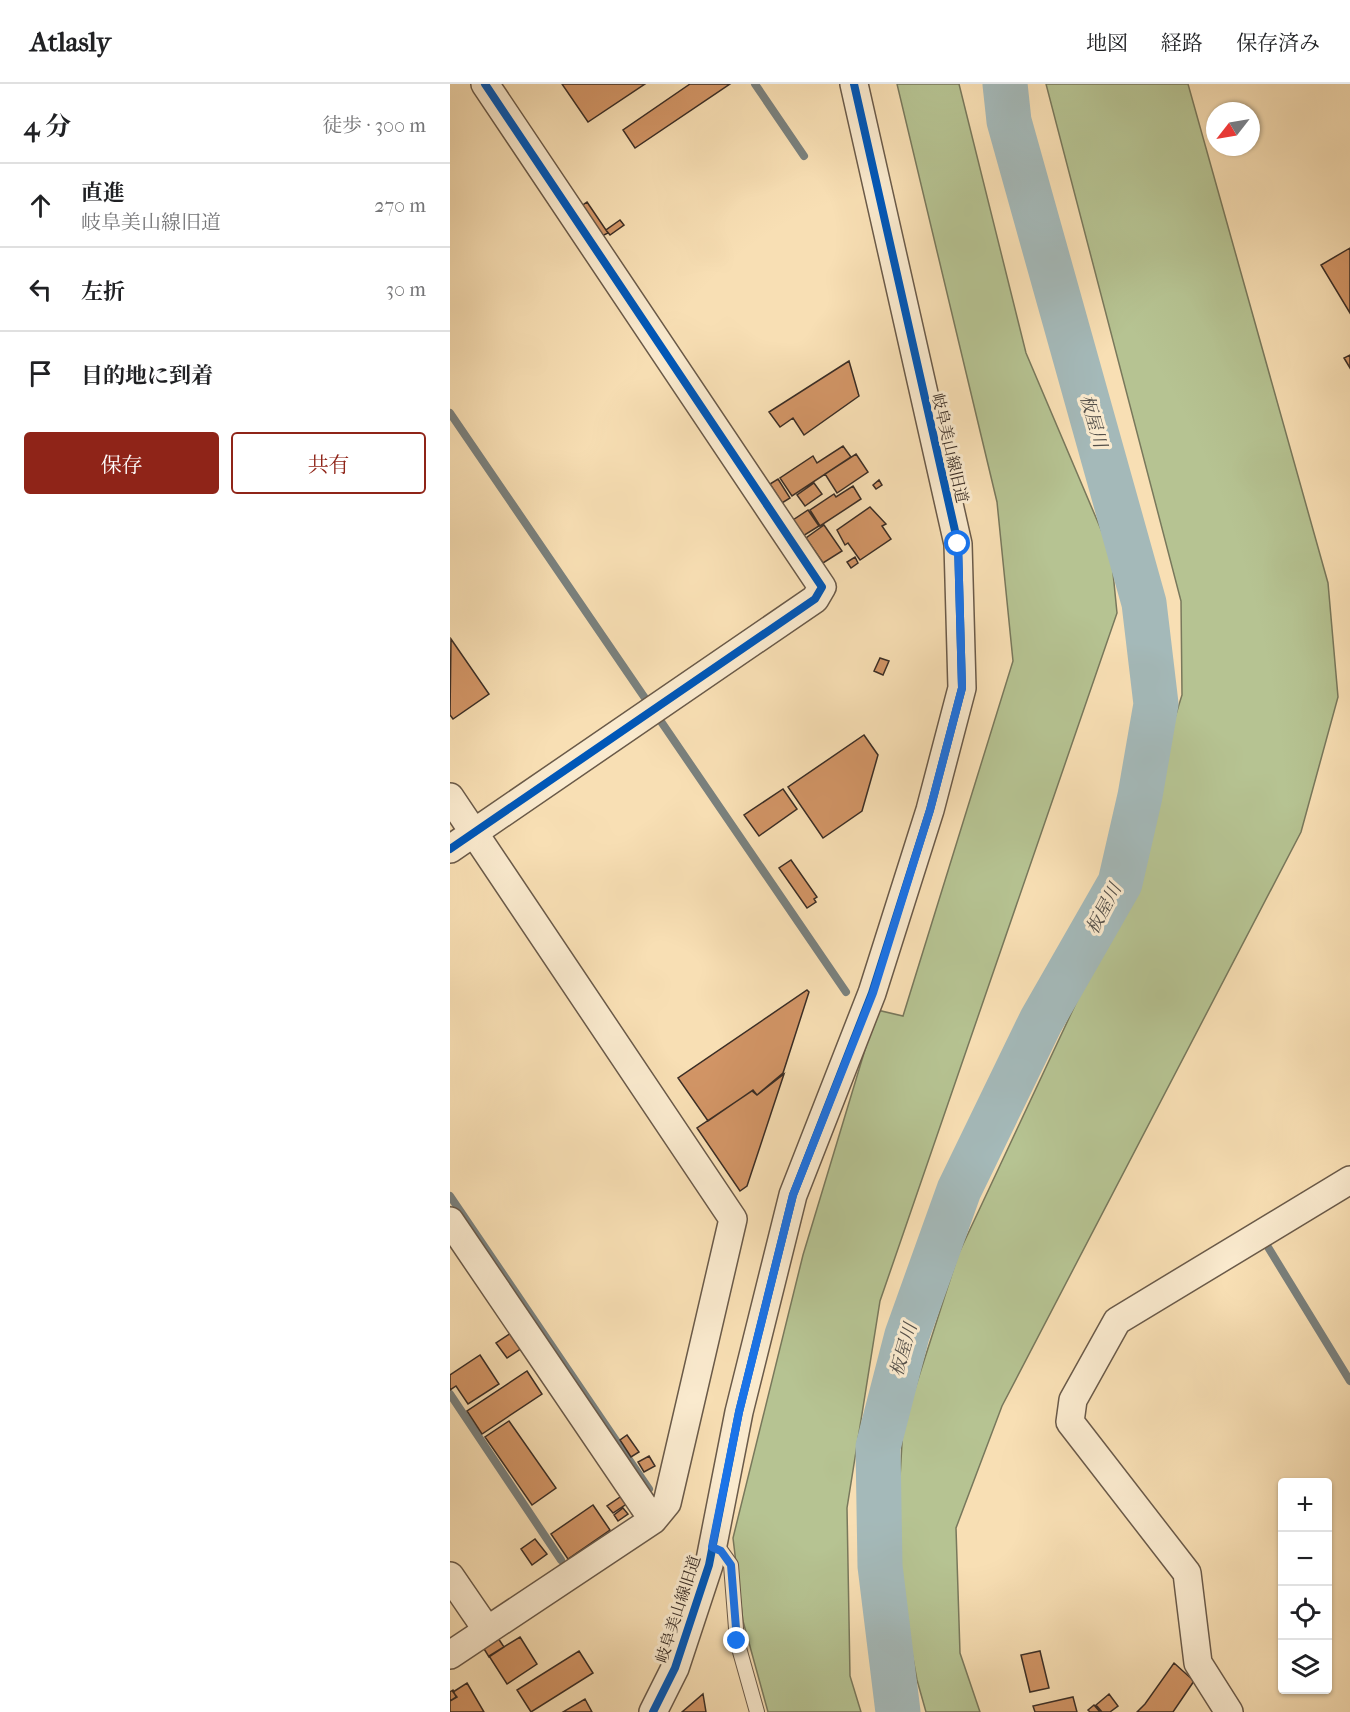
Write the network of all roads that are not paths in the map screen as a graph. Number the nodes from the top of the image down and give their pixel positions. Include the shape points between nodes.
1 (484, 84) edge
2 (854, 84) edge
3 (450, 797) edge
4 (474, 833) junction
5 (450, 849) edge
6 (1350, 1180) edge
7 (450, 1221) edge
8 (653, 1520) junction
9 (712, 1547) junction
10 (450, 1576) edge
11 (487, 1630) junction
12 (450, 1655) edge
13 (653, 1712) edge
14 (758, 1712) edge
15 (1229, 1712) edge

1 - 4 street via 822,587 815,599
2 - 9 street, 岐阜美山線旧道 via 958,544 962,688 930,810 873,993 793,1195 739,1412
3 - 4 street
4 - 5 street
4 - 8 street via 733,1219 667,1503
6 - 15 street via 1117,1321 1073,1400 1070,1422 1187,1573 1198,1662
7 - 8 street
8 - 11 street
9 - 13 street, 岐阜美山線旧道 via 675,1668
9 - 14 lane via 721,1551 731,1565 737,1641
10 - 11 street
11 - 12 street

